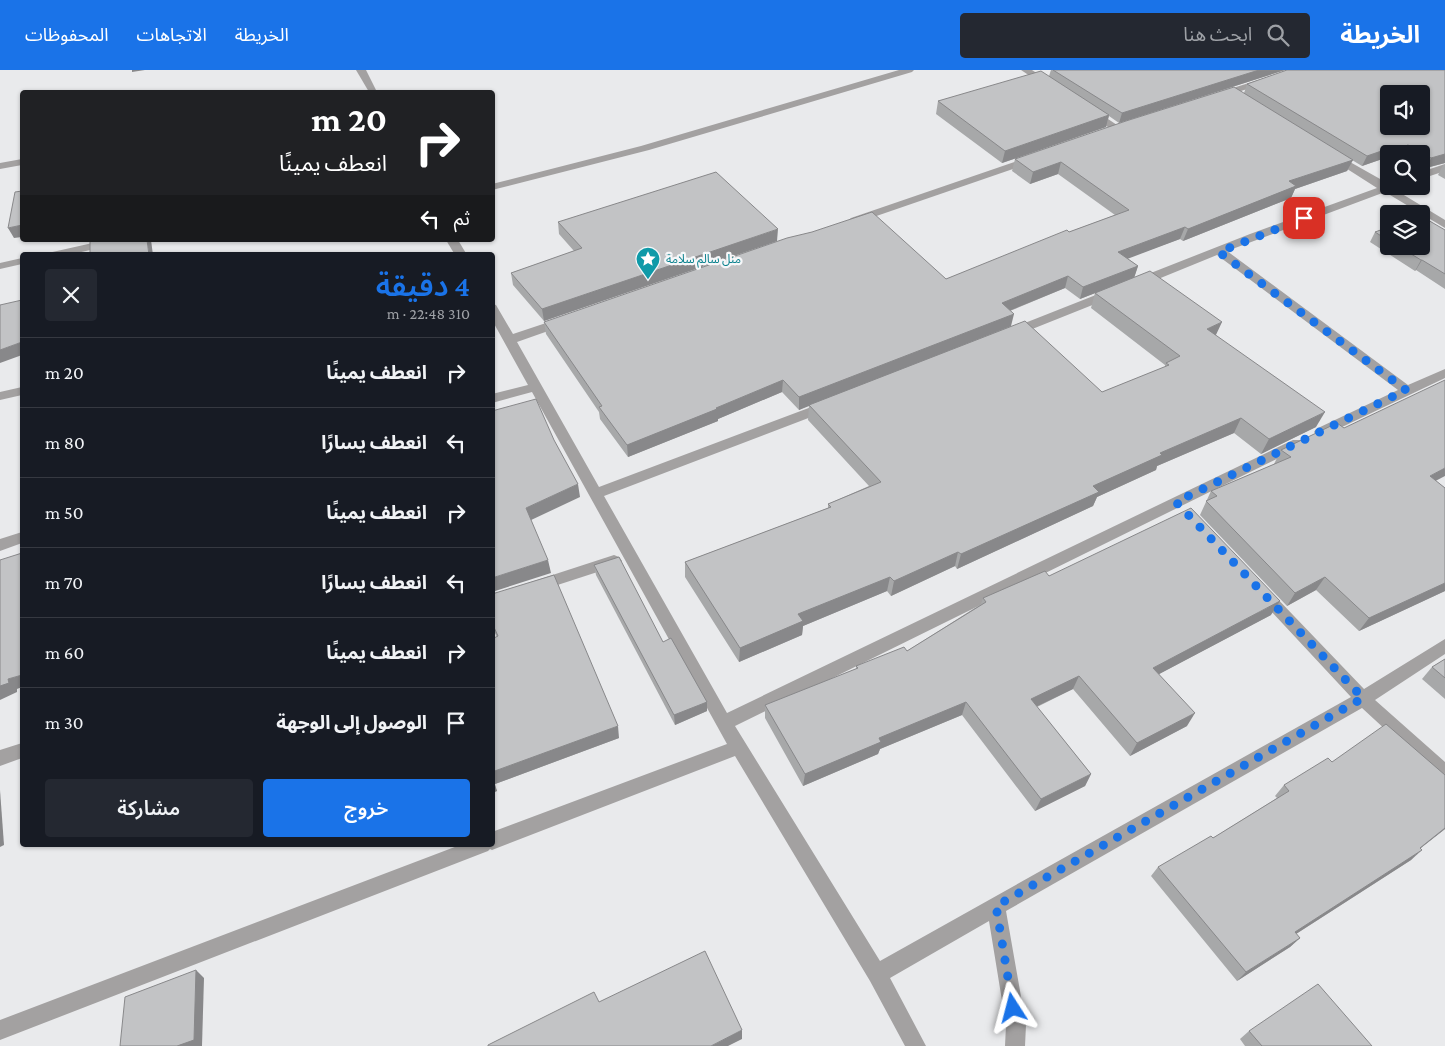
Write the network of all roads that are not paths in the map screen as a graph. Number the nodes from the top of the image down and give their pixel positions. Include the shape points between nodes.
1 (361, 70) edge
2 (909, 70) edge
3 (1026, 70) edge
4 (1300, 70) edge
5 (372, 90) edge
6 (1060, 92) edge
7 (1230, 92) junction
8 (1211, 98) edge
9 (1246, 102) edge
10 (1085, 108) edge
11 (1118, 129) edge
12 (1329, 153) edge
13 (1044, 155) edge
14 (20, 162) edge
15 (0, 166) edge
16 (1445, 167) edge
17 (1430, 173) edge
18 (1380, 181) edge
19 (495, 186) edge
20 (1380, 191) edge
21 (1402, 195) edge
22 (848, 223) edge
23 (1445, 225) edge
24 (113, 242) edge
25 (66, 252) edge
26 (1219, 252) junction
27 (20, 261) edge
28 (0, 266) edge
29 (495, 313) edge
30 (577, 317) edge
31 (1001, 336) edge
32 (512, 340) junction
33 (1445, 373) edge
34 (535, 387) junction
35 (1406, 390) junction
36 (20, 391) edge
37 (0, 396) edge
38 (495, 398) edge
39 (839, 401) edge
40 (597, 493) junction
41 (1176, 502) junction
42 (1190, 516) edge
43 (20, 539) edge
44 (0, 545) edge
45 (630, 556) junction
46 (1250, 579) edge
47 (520, 591) edge
48 (1445, 646) edge
49 (1363, 698) junction
50 (724, 723) junction
51 (738, 747) junction
52 (20, 752) edge
53 (0, 758) edge
54 (1445, 773) edge
55 (495, 840) edge
56 (477, 847) edge
57 (996, 906) junction
58 (878, 974) junction
59 (0, 1030) edge
60 (916, 1046) edge
61 (1015, 1046) edge

1 - 5 street
2 - 19 street via 645,148
3 - 6 street
4 - 7 street
7 - 8 street
7 - 9 street
10 - 11 street
12 - 18 street
13 - 22 street
14 - 15 street
16 - 17 street
20 - 26 street
21 - 23 street
24 - 25 street
26 - 31 street
26 - 35 street
27 - 28 street
29 - 32 street
30 - 32 street
32 - 34 street
33 - 35 street
34 - 38 street
34 - 40 street
35 - 41 street
36 - 37 street
39 - 40 street
40 - 45 street
41 - 42 street
41 - 50 street
43 - 44 street
45 - 47 street
45 - 50 street
46 - 49 street
48 - 49 street
49 - 54 street
49 - 57 street
50 - 51 street
51 - 55 street
51 - 58 street
52 - 53 street
56 - 59 street
57 - 58 street
57 - 61 street via 1016,1025
58 - 60 street

